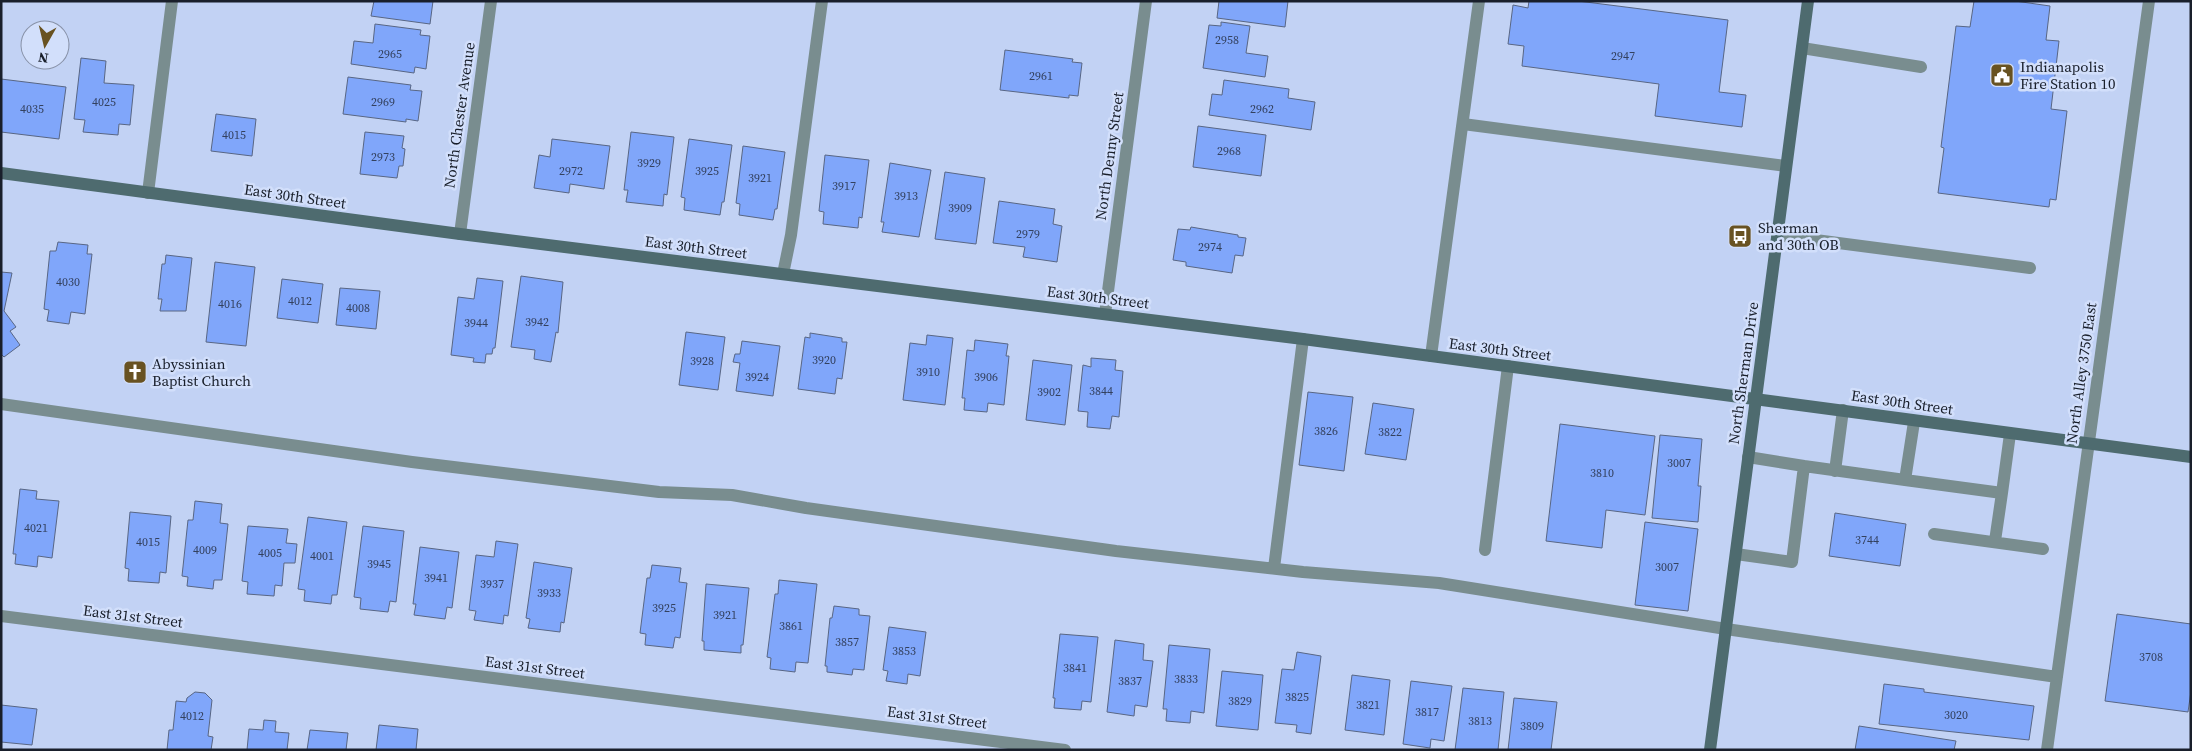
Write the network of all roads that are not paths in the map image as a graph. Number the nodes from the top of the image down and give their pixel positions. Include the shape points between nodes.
1 (172, 1) edge
2 (491, 1) edge
3 (822, 1) edge
4 (1146, 1) edge
5 (1479, 1) edge
6 (1808, 1) edge
7 (2148, 1) edge
8 (1802, 48) junction
9 (1920, 68) dead end
10 (1463, 124) junction
11 (1786, 166) junction
12 (1, 173) edge
13 (148, 193) junction
14 (460, 234) junction
15 (1777, 235) junction
16 (2030, 268) dead end
17 (782, 274) junction
18 (1105, 314) junction
19 (1303, 339) junction
20 (1431, 356) junction
21 (1508, 366) junction
22 (1756, 398) junction
23 (1, 404) edge
24 (1843, 410) junction
25 (1914, 422) junction
26 (2010, 434) junction
27 (2088, 443) junction
28 (1748, 457) junction
29 (2191, 457) edge
30 (1804, 466) junction
31 (1835, 471) junction
32 (1905, 480) junction
33 (2002, 492) junction
34 (1934, 534) dead end
35 (1995, 541) junction
36 (2044, 549) dead end
37 (1486, 550) dead end
38 (1736, 554) junction
39 (1274, 568) junction
40 (1, 616) edge
41 (1726, 629) junction
42 (2056, 677) junction
43 (1065, 750) edge
44 (1710, 750) edge
45 (2047, 750) edge

1 - 13 street
2 - 14 street, North Chester Avenue
3 - 17 street via 791,235
4 - 18 street, North Denny Street
5 - 10 street
6 - 8 main road, North Sherman Drive
7 - 27 street, North Alley 3750 East
8 - 9 street
8 - 11 main road, North Sherman Drive
10 - 11 street
10 - 20 street
11 - 15 main road, North Sherman Drive
12 - 13 main road, East 30th Street
13 - 14 main road, East 30th Street
14 - 17 main road, East 30th Street
15 - 16 street
15 - 22 main road, North Sherman Drive
17 - 18 main road, East 30th Street
18 - 19 main road, East 30th Street
19 - 20 main road, East 30th Street
19 - 39 street
20 - 21 main road, East 30th Street
21 - 22 main road, East 30th Street
21 - 37 street
22 - 24 main road, East 30th Street
22 - 28 main road, North Sherman Drive
23 - 39 street via 412,462 659,492 732,495 1096,548
24 - 25 main road, East 30th Street
24 - 31 street
25 - 26 main road, East 30th Street
25 - 32 street
26 - 27 main road, East 30th Street
26 - 33 street
27 - 29 main road, East 30th Street
27 - 42 street, North Alley 3750 East
28 - 30 street
28 - 38 main road, North Sherman Drive
30 - 31 street
30 - 38 street via 1792,562
31 - 32 street
32 - 33 street
33 - 35 street
34 - 35 street
35 - 36 street
38 - 41 main road, North Sherman Drive
39 - 41 street via 1439,583
40 - 43 street, East 31st Street
41 - 42 street
41 - 44 main road, North Sherman Drive
42 - 45 street, North Alley 3750 East

